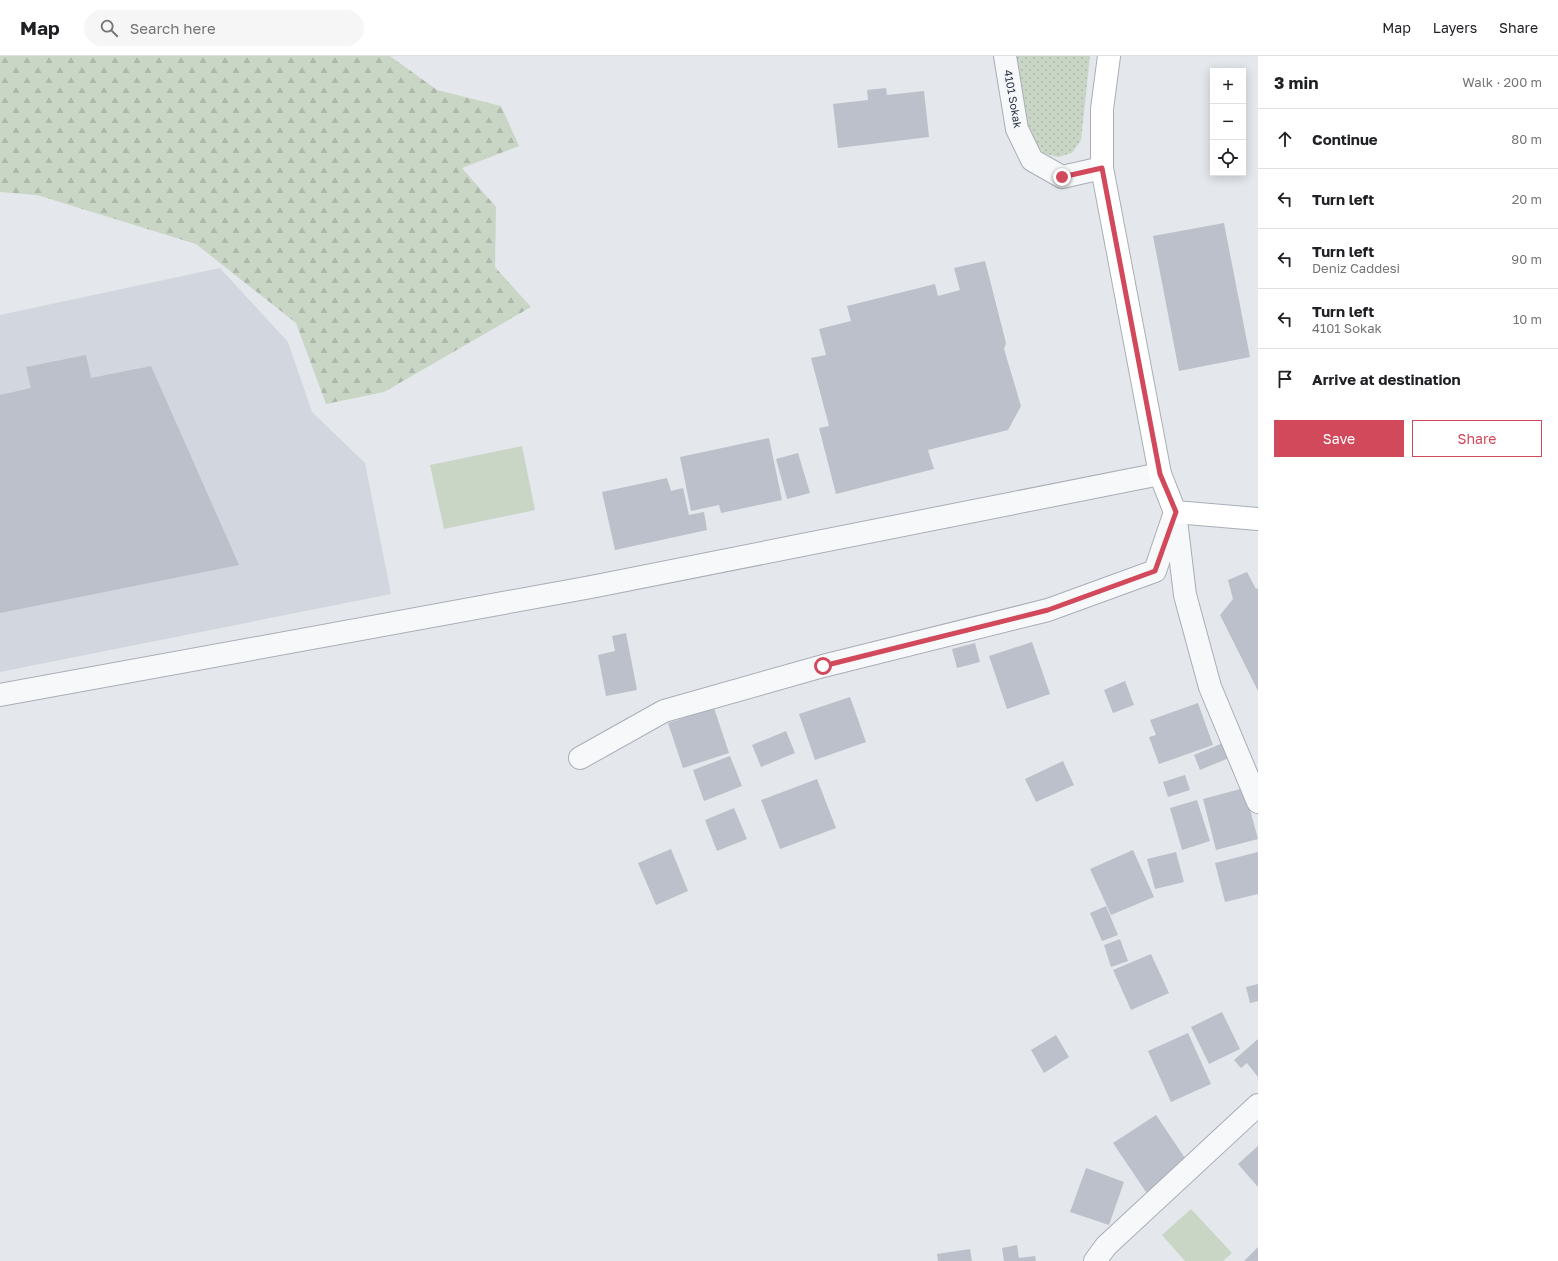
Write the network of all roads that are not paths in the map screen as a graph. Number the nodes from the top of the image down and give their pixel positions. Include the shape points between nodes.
1 (1005, 56) edge
2 (1109, 56) edge
3 (1102, 168) junction
4 (1160, 474) junction
5 (1176, 512) junction
6 (1258, 519) edge
7 (0, 695) edge
8 (580, 758) dead end
9 (1258, 802) edge
10 (1258, 1105) edge
11 (1095, 1261) edge

1 - 3 street, 4101 Sokak via 1017,129 1032,160 1062,177
2 - 3 main road via 1102,109
3 - 4 main road
4 - 5 main road
4 - 7 street via 591,587
5 - 6 main road
5 - 8 street via 1155,571 1048,610 823,666 664,711
5 - 9 street via 1185,595 1210,687
10 - 11 street via 1106,1246

